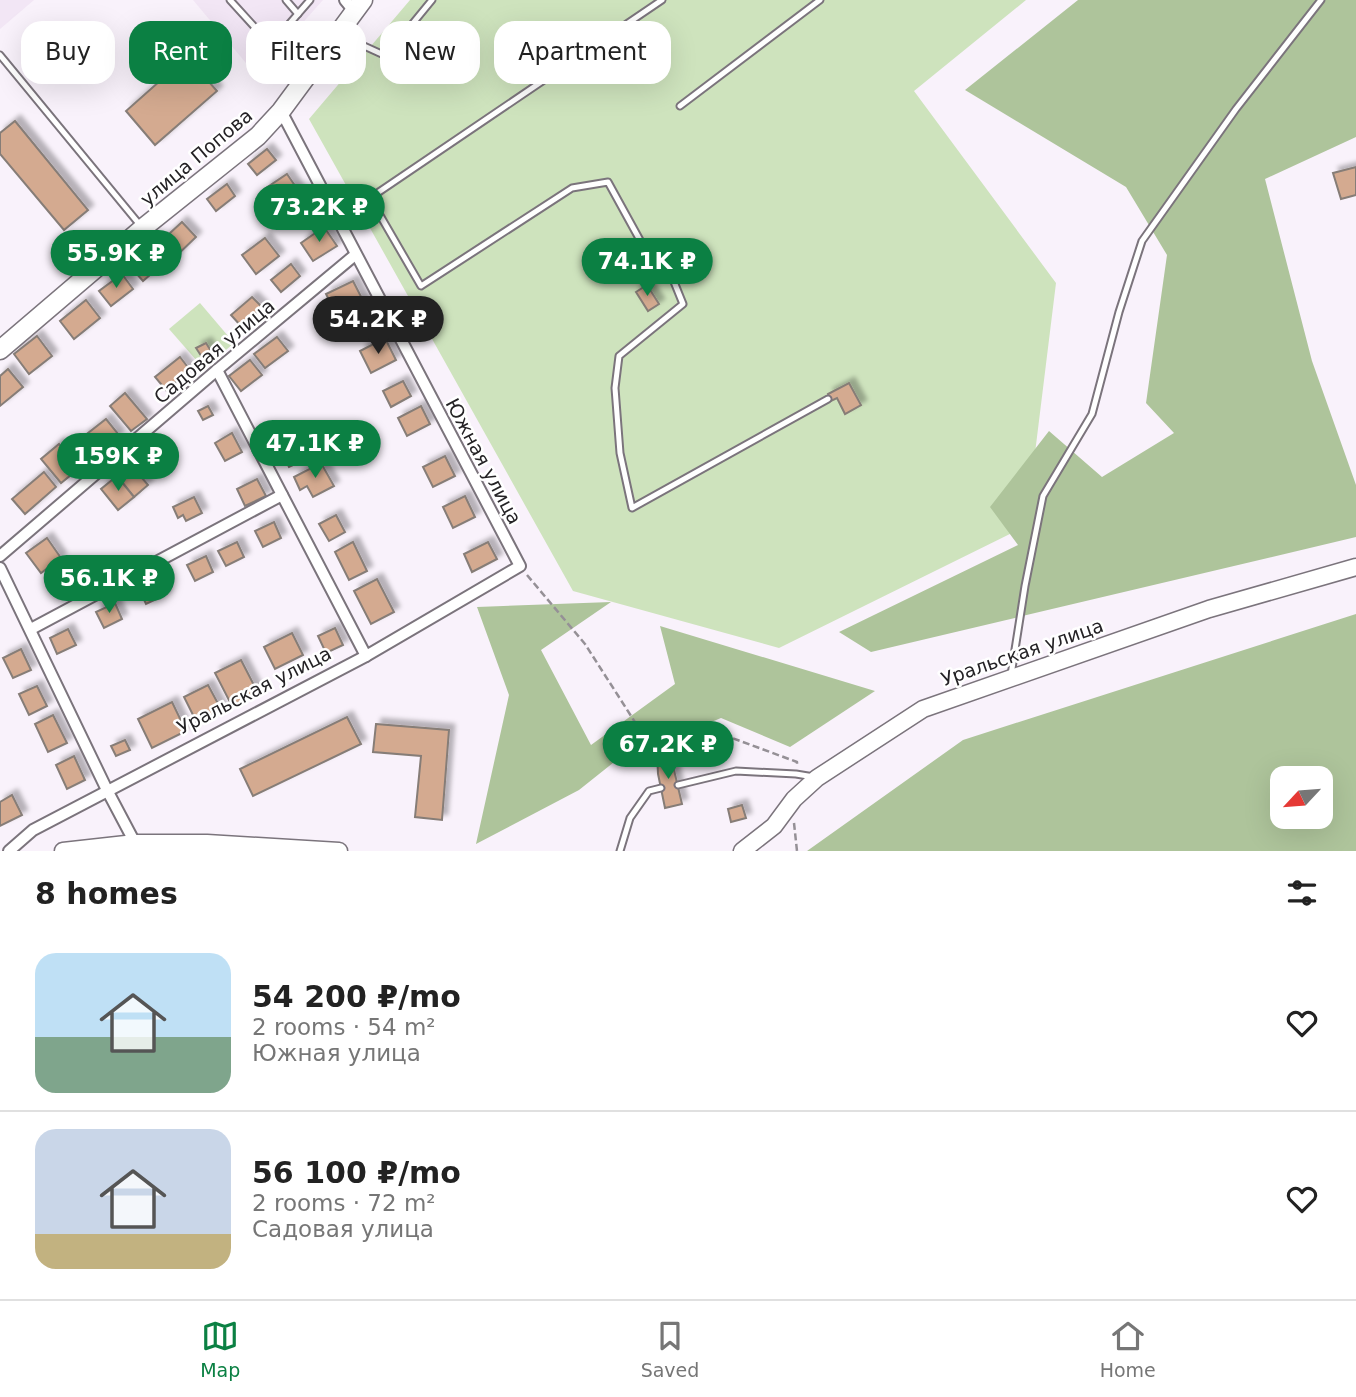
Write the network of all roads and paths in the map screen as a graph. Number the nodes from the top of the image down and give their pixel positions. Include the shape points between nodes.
1 (230, 0) edge
2 (286, 0) edge
3 (310, 0) edge
4 (432, 0) edge
5 (662, 0) edge
6 (820, 0) edge
7 (1321, 0) edge
8 (354, 4) edge
9 (298, 14) junction
10 (249, 21) edge
11 (292, 21) edge
12 (345, 21) edge
13 (366, 47) edge
14 (0, 55) edge
15 (300, 84) edge
16 (680, 106) dead end
17 (281, 111) junction
18 (143, 228) junction
19 (355, 255) junction
20 (0, 350) edge
21 (217, 370) junction
22 (828, 399) dead end
23 (282, 495) junction
24 (0, 556) edge
25 (520, 566) junction
26 (1356, 567) edge
27 (0, 568) edge
28 (30, 629) junction
29 (366, 656) junction
30 (1011, 678) junction
31 (796, 774) junction
32 (817, 778) junction
33 (678, 785) dead end
34 (661, 788) dead end
35 (107, 790) junction
36 (794, 799) junction
37 (145, 846) edge
38 (209, 847) edge
39 (9, 851) edge
40 (63, 851) edge
41 (339, 851) edge
42 (620, 851) edge
43 (742, 851) edge
44 (797, 851) edge

1 - 10 lane
2 - 9 lane
3 - 9 lane
4 - 13 lane via 386,56
5 - 22 lane via 370,198 421,286 572,188 608,182 641,242 664,257 683,304 619,356 615,388 620,453 632,508
6 - 16 lane
7 - 30 lane via 1142,241 1092,414 1043,496
8 - 12 main road, улица Попова
9 - 11 lane
14 - 18 lane
15 - 17 main road, улица Попова
17 - 18 main road, улица Попова via 258,136
17 - 19 street, Южная улица
18 - 20 main road, улица Попова
19 - 21 street, Садовая улица
19 - 25 street, Южная улица
21 - 23 street
21 - 24 street, Садовая улица
23 - 28 street
23 - 29 street
25 - 29 street, Уральская улица
25 - 31 path via 584,644 649,744 724,735 797,762
26 - 30 street, Уральская улица via 1209,609
27 - 28 street
28 - 35 street
29 - 35 street, Уральская улица
30 - 32 street, Уральская улица via 923,709
31 - 32 lane
31 - 33 lane via 736,771
32 - 36 street, Уральская улица
34 - 42 lane via 649,791 630,818
35 - 37 street
35 - 39 street, Уральская улица via 33,830
36 - 43 street, Уральская улица via 774,826
36 - 44 path
37 - 38 street
37 - 40 street
38 - 41 street

